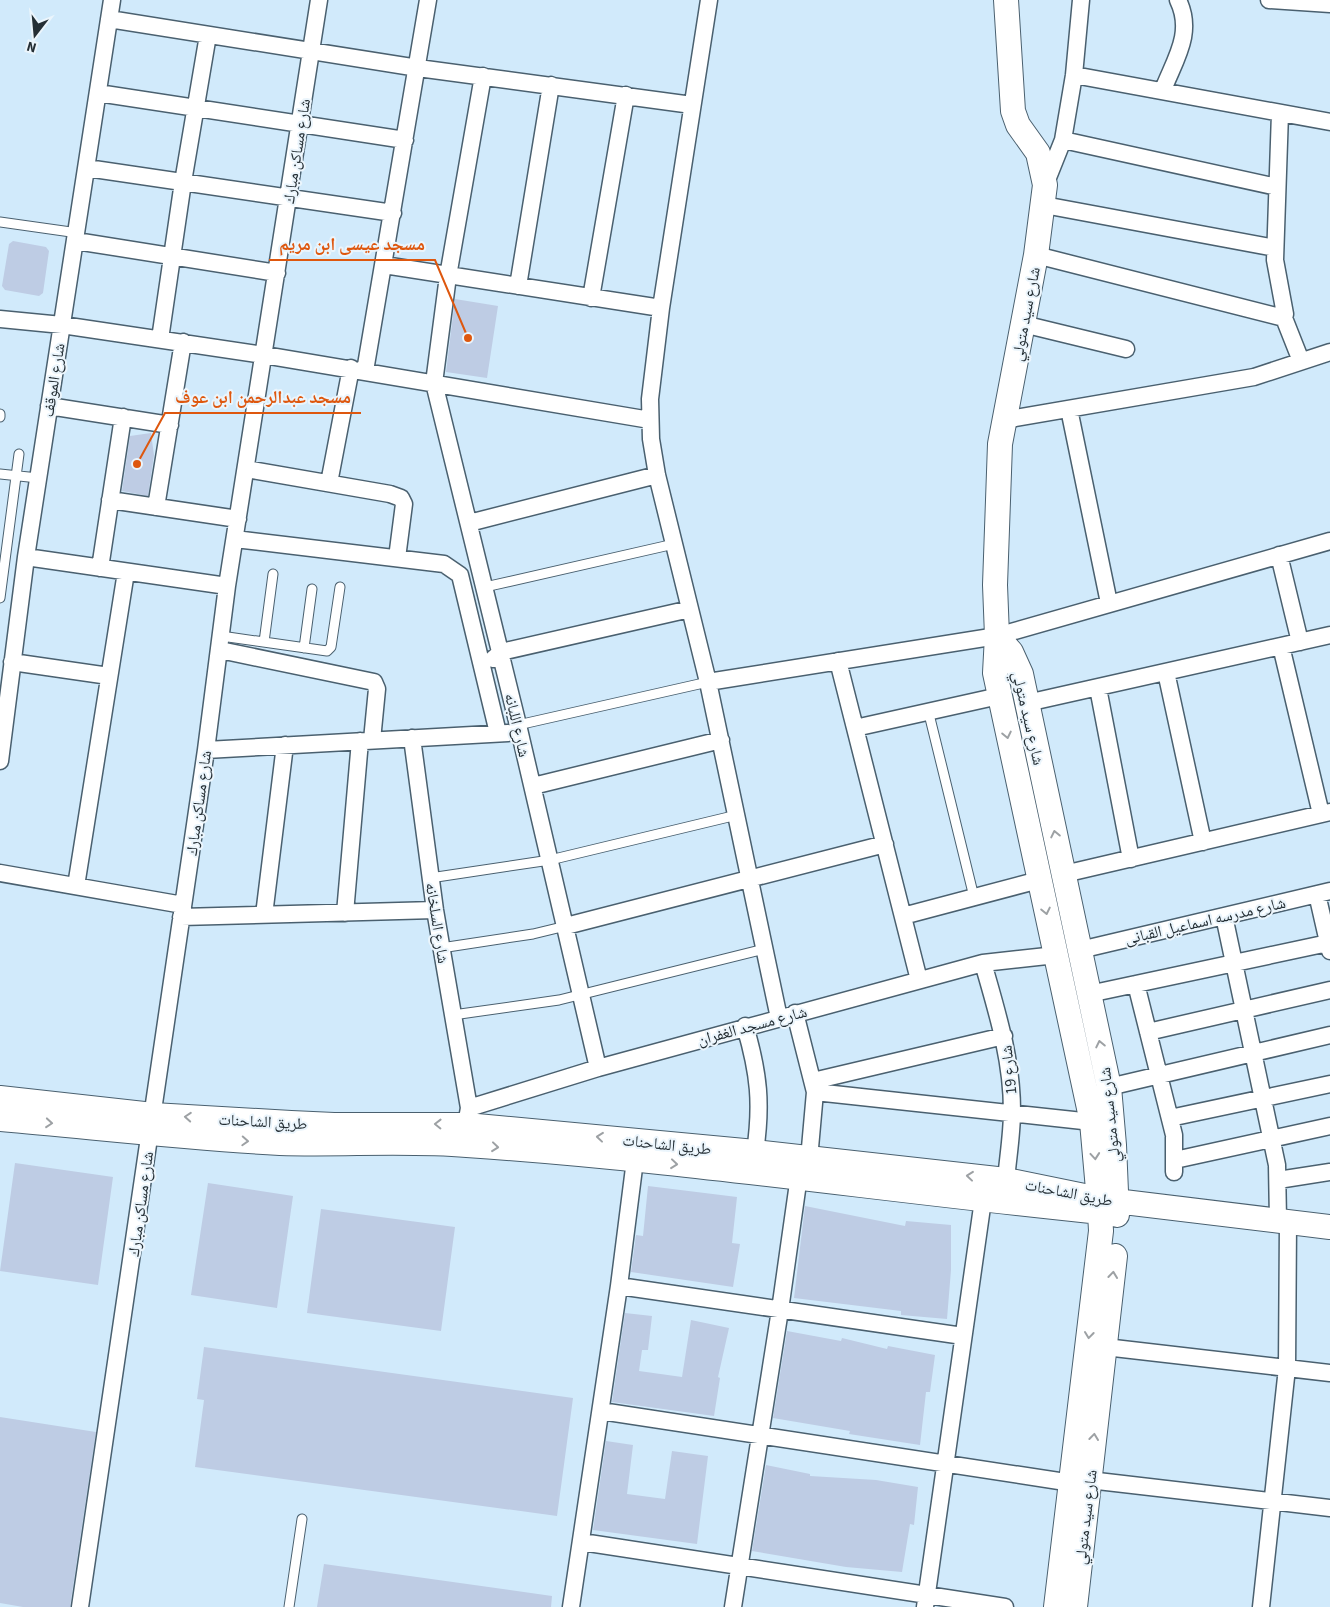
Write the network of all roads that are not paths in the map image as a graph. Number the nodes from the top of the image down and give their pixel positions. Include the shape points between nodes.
1 (112, 0) edge
2 (319, 0) edge
3 (428, 0) edge
4 (709, 0) edge
5 (1006, 0) edge
6 (1081, 0) edge
7 (1178, 0) edge
8 (1269, 0) edge
9 (1330, 4) edge
10 (109, 19) junction
11 (208, 35) junction
12 (312, 52) junction
13 (418, 68) junction
14 (1074, 75) junction
15 (483, 76) junction
16 (551, 85) junction
17 (1162, 90) junction
18 (98, 94) junction
19 (626, 95) junction
20 (692, 105) junction
21 (196, 109) junction
22 (1280, 113) junction
23 (1330, 122) edge
24 (300, 125) junction
25 (405, 140) junction
26 (1063, 140) junction
27 (87, 168) junction
28 (183, 182) junction
29 (1278, 187) junction
30 (1044, 195) junction
31 (288, 198) junction
32 (393, 213) junction
33 (0, 222) edge
34 (77, 237) junction
35 (1275, 248) junction
36 (1036, 256) junction
37 (172, 257) junction
38 (384, 265) junction
39 (277, 272) junction
40 (448, 276) junction
41 (518, 286) junction
42 (591, 298) junction
43 (661, 308) junction
44 (1284, 318) junction
45 (0, 319) edge
46 (1023, 324) junction
47 (62, 325) junction
48 (160, 339) junction
49 (183, 342) junction
50 (1126, 349) dead end
51 (1330, 352) edge
52 (264, 354) junction
53 (1301, 361) junction
54 (358, 370) junction
55 (434, 383) junction
56 (49, 406) junction
57 (1069, 409) junction
58 (123, 417) junction
59 (650, 420) junction
60 (1004, 420) junction
61 (170, 425) junction
62 (19, 454) dead end
63 (246, 469) junction
64 (0, 474) edge
65 (657, 475) junction
66 (16, 476) junction
67 (38, 478) junction
68 (329, 484) junction
69 (110, 500) junction
70 (156, 507) junction
71 (238, 518) junction
72 (469, 523) junction
73 (234, 539) junction
74 (1330, 541) edge
75 (674, 544) junction
76 (1279, 555) junction
77 (26, 556) junction
78 (397, 558) junction
79 (100, 568) junction
80 (126, 572) junction
81 (273, 574) dead end
82 (2, 576) edge
83 (227, 586) junction
84 (340, 587) dead end
85 (485, 587) junction
86 (312, 589) dead end
87 (0, 598) edge
88 (1109, 603) junction
89 (690, 608) junction
90 (997, 636) junction
91 (1330, 636) edge
92 (264, 642) junction
93 (1300, 642) junction
94 (220, 643) junction
95 (1281, 646) junction
96 (304, 648) junction
97 (501, 652) junction
98 (838, 661) junction
99 (12, 662) junction
100 (482, 668) junction
101 (1166, 672) junction
102 (109, 676) junction
103 (708, 682) junction
104 (1098, 688) junction
105 (999, 696) junction
106 (1027, 703) junction
107 (928, 710) junction
108 (519, 728) junction
109 (855, 728) junction
110 (498, 733) junction
111 (412, 738) junction
112 (720, 740) junction
113 (366, 741) junction
114 (285, 745) junction
115 (206, 750) junction
116 (0, 761) edge
117 (533, 786) junction
118 (1326, 813) edge
119 (736, 815) junction
120 (1203, 842) junction
121 (885, 844) junction
122 (1131, 859) junction
123 (550, 860) junction
124 (0, 873) edge
125 (1064, 874) junction
126 (430, 878) junction
127 (750, 878) junction
128 (1039, 880) junction
129 (76, 886) junction
130 (1324, 892) edge
131 (974, 897) junction
132 (435, 910) junction
133 (182, 911) junction
134 (346, 913) junction
135 (264, 915) junction
136 (903, 916) junction
137 (1224, 916) junction
138 (566, 926) junction
139 (1329, 947) edge
140 (441, 948) junction
141 (764, 949) junction
142 (1080, 950) junction
143 (1056, 955) junction
144 (984, 963) junction
145 (1234, 963) junction
146 (919, 980) junction
147 (1136, 984) junction
148 (1330, 990) edge
149 (583, 994) junction
150 (1089, 994) junction
151 (1244, 1009) junction
152 (453, 1015) junction
153 (787, 1016) junction
154 (745, 1026) junction
155 (1148, 1032) junction
156 (1330, 1035) edge
157 (1004, 1036) junction
158 (1254, 1053) junction
159 (598, 1068) junction
160 (1159, 1074) junction
161 (1330, 1084) edge
162 (814, 1086) junction
163 (1108, 1086) junction
164 (0, 1098) edge
165 (1263, 1098) junction
166 (1012, 1112) junction
167 (467, 1116) junction
168 (1170, 1118) junction
169 (0, 1119) edge
170 (1092, 1122) junction
171 (152, 1123) junction
172 (1330, 1126) edge
173 (1272, 1139) junction
174 (755, 1152) junction
175 (635, 1160) junction
176 (804, 1167) junction
177 (1330, 1172) edge
178 (1006, 1180) junction
179 (1278, 1180) junction
180 (983, 1200) junction
181 (1108, 1206) junction
182 (1285, 1226) junction
183 (1330, 1227) edge
184 (1330, 1242) edge
185 (619, 1286) junction
186 (780, 1310) junction
187 (963, 1336) junction
188 (1105, 1347) junction
189 (1287, 1368) junction
190 (1330, 1373) edge
191 (601, 1411) junction
192 (760, 1435) junction
193 (945, 1464) junction
194 (1081, 1482) junction
195 (1272, 1501) junction
196 (1330, 1508) edge
197 (302, 1519) dead end
198 (582, 1542) junction
199 (739, 1565) junction
200 (925, 1601) edge
201 (80, 1607) edge
202 (289, 1607) edge
203 (571, 1607) edge
204 (733, 1607) edge
205 (1004, 1607) edge
206 (1056, 1607) edge
207 (1075, 1607) edge
208 (1261, 1607) edge

1 - 10 street, شارع الموقف
2 - 12 street, شارع مساكن مبارك
3 - 13 street
4 - 20 street
5 - 30 street, شارع سيد متولي via 1013,111 1018,125 1038,153
6 - 14 street
7 - 17 street via 1186,20 1185,34
8 - 9 street
10 - 11 street
10 - 18 street, شارع الموقف
11 - 12 street
11 - 21 street
12 - 13 street
12 - 24 street, شارع مساكن مبارك
13 - 15 street
13 - 25 street
14 - 17 street
14 - 26 street
15 - 16 street
15 - 40 street
16 - 19 street
16 - 41 street
17 - 22 street
18 - 21 street
18 - 27 street, شارع الموقف
19 - 20 street
19 - 42 street
20 - 43 street
21 - 24 street
21 - 28 street
22 - 23 street
22 - 29 street
24 - 25 street
24 - 31 street, شارع مساكن مبارك
25 - 32 street
26 - 29 street
26 - 30 street
27 - 28 street
27 - 34 street, شارع الموقف
28 - 31 street
28 - 37 street
29 - 35 street
30 - 35 street
30 - 36 street, شارع سيد متولي
31 - 32 street
31 - 39 street, شارع مساكن مبارك
32 - 38 street
33 - 34 lane
34 - 37 street
34 - 47 street, شارع الموقف
35 - 44 street
36 - 44 street
36 - 46 street, شارع سيد متولي
37 - 39 street
37 - 48 street
38 - 40 street
38 - 54 street
39 - 52 street, شارع مساكن مبارك
40 - 41 street
40 - 55 street
41 - 42 street
42 - 43 street
43 - 59 street
44 - 53 street
45 - 47 street
46 - 50 street
46 - 60 street, شارع سيد متولي
47 - 48 street
47 - 56 street, شارع الموقف
48 - 49 street
49 - 52 street
49 - 61 street
51 - 53 street
52 - 54 street
52 - 63 street, شارع مساكن مبارك
53 - 57 street via 1254,377
54 - 55 street
54 - 68 street
55 - 59 street
55 - 72 street, شارع اللبانه
56 - 58 street
56 - 67 street, شارع الموقف
57 - 60 street
57 - 88 street
58 - 61 street
58 - 69 street
59 - 65 street
60 - 90 street, شارع سيد متولي via 1000,444 995,576
61 - 70 street
62 - 66 lane
63 - 68 street
63 - 71 street, شارع مساكن مبارك
64 - 66 lane
65 - 72 street
65 - 75 street
66 - 67 lane
66 - 82 lane
67 - 77 street, شارع الموقف
68 - 78 street via 401,498 404,504
69 - 70 street
69 - 79 street
70 - 71 street
71 - 73 street, شارع مساكن مبارك
72 - 85 street, شارع اللبانه
73 - 78 street
73 - 83 street, شارع مساكن مبارك
74 - 76 street
75 - 85 lane
75 - 89 street
76 - 88 street
76 - 93 street
77 - 79 street
77 - 99 street, شارع الموقف
78 - 100 street via 444,564 456,570
79 - 80 street
80 - 83 street
80 - 102 street
81 - 92 lane
82 - 87 lane
83 - 94 street, شارع مساكن مبارك
84 - 96 lane via 330,648 324,651
85 - 97 street, شارع اللبانه
86 - 96 lane
88 - 90 street
89 - 97 street
89 - 103 street
90 - 98 street
90 - 105 street, شارع سيد متولي via 994,663
90 - 106 street, شارع سيد متولي via 1016,661
91 - 93 street
92 - 94 lane
92 - 96 lane
93 - 95 street
94 - 113 street via 374,682 377,689
94 - 115 street, شارع مساكن مبارك
95 - 101 street
95 - 118 street
97 - 100 street
97 - 108 street, شارع اللبانه
98 - 103 street
98 - 109 street
99 - 102 street
99 - 116 street, شارع الموقف
100 - 110 street
101 - 104 street
101 - 120 street
102 - 129 street
103 - 108 lane
103 - 112 street
104 - 106 street
104 - 122 street
105 - 107 street
105 -> 128 street, شارع سيد متولي
125 -> 106 street, شارع سيد متولي
107 - 109 street
107 - 131 lane
108 - 110 street
108 - 117 street, شارع اللبانه
109 - 121 street
110 - 111 street
111 - 113 street
111 - 126 street, شارع السلخانه
112 - 117 street
112 - 119 street
113 - 114 street
113 - 134 street
114 - 115 street
114 - 135 street
115 - 133 street, شارع مساكن مبارك
117 - 123 street, شارع اللبانه
118 - 120 street
119 - 123 lane
119 - 127 street
120 - 122 street
121 - 127 street
121 - 136 street
122 - 125 street
123 - 126 lane
123 - 138 street, شارع اللبانه
124 - 129 street
125 - 142 street, شارع سيد متولي
126 - 132 street, شارع السلخانه
127 - 138 street
127 - 141 street
128 - 131 street
128 -> 143 street, شارع سيد متولي
129 - 133 street
130 - 137 street, شارع مدرسه اسماعيل القبانى
130 - 139 street
131 - 136 street
132 - 134 street
132 - 140 street, شارع السلخانه
133 - 135 street
133 - 171 street, شارع مساكن مبارك
134 - 135 street
136 - 146 street
137 - 142 street, شارع مدرسه اسماعيل القبانى
137 - 145 street
138 - 140 lane
138 - 149 street, شارع اللبانه
139 - 145 street
140 - 152 street, شارع السلخانه
141 - 149 lane
141 - 153 street
142 - 150 street, شارع سيد متولي
143 - 144 street, شارع مسجد الغفران
143 - 170 street, شارع سيد متولي
144 - 146 street, شارع مسجد الغفران
144 - 157 street, شارع 19
145 - 147 street
145 - 151 street
146 - 153 street, شارع مسجد الغفران
147 - 150 street
147 - 155 street
148 - 151 street
149 - 152 lane
149 - 159 street, شارع اللبانه
163 -> 150 street, شارع سيد متولي
151 - 155 street
151 - 158 street
152 - 167 street, شارع السلخانه
153 - 154 street, شارع مسجد الغفران
153 - 162 street
154 - 159 street, شارع مسجد الغفران
154 - 174 street via 760,1091
155 - 160 street
156 - 158 street
157 - 162 street
157 - 166 street, شارع 19
158 - 160 street
158 - 165 street
159 - 167 street, شارع مسجد الغفران
160 - 163 street
160 - 168 street
161 - 165 street
162 - 166 street
162 - 176 street
163 - 181 street, شارع سيد متولي via 1114,1145
164 - 171 street, طريق الشاحنات
165 - 168 street
165 - 173 street
166 - 170 street
166 - 178 street, شارع 19
167 -> 171 street, طريق الشاحنات via 334,1125
174 -> 167 street, طريق الشاحنات
168 - 173 street via 1174,1135 1174,1166
169 -> 171 street, طريق الشاحنات
170 -> 181 street, شارع سيد متولي
171 -> 175 street, طريق الشاحنات via 282,1143 468,1144
171 - 201 street, شارع مساكن مبارك
172 - 173 street
173 - 179 street
174 - 176 street, طريق الشاحنات
175 -> 176 street, طريق الشاحنات
175 - 185 street
178 -> 176 street, طريق الشاحنات
176 - 180 street, طريق الشاحنات
176 - 186 street
177 - 179 street
178 - 181 street, طريق الشاحنات
179 - 182 street
180 - 181 street, طريق الشاحنات
180 - 187 street
181 - 182 street, طريق الشاحنات
188 -> 181 street, شارع سيد متولي
181 -> 194 street, شارع سيد متولي via 1101,1231
182 - 183 street, طريق الشاحنات
182 - 184 street, طريق الشاحنات
182 - 189 street
185 - 186 street
185 - 191 street
186 - 187 street
186 - 192 street
187 - 193 street
188 - 189 street
194 -> 188 street, شارع سيد متولي
189 - 190 street
189 - 195 street
191 - 192 street
191 - 198 street
192 - 193 street
192 - 199 street
193 - 194 street
193 - 200 street
194 - 195 street
194 - 206 street, شارع سيد متولي
194 - 207 street, شارع سيد متولي
195 - 196 street
195 - 208 street
197 - 202 lane
198 - 199 street
198 - 203 street
199 - 200 street
199 - 204 street
200 - 205 street

